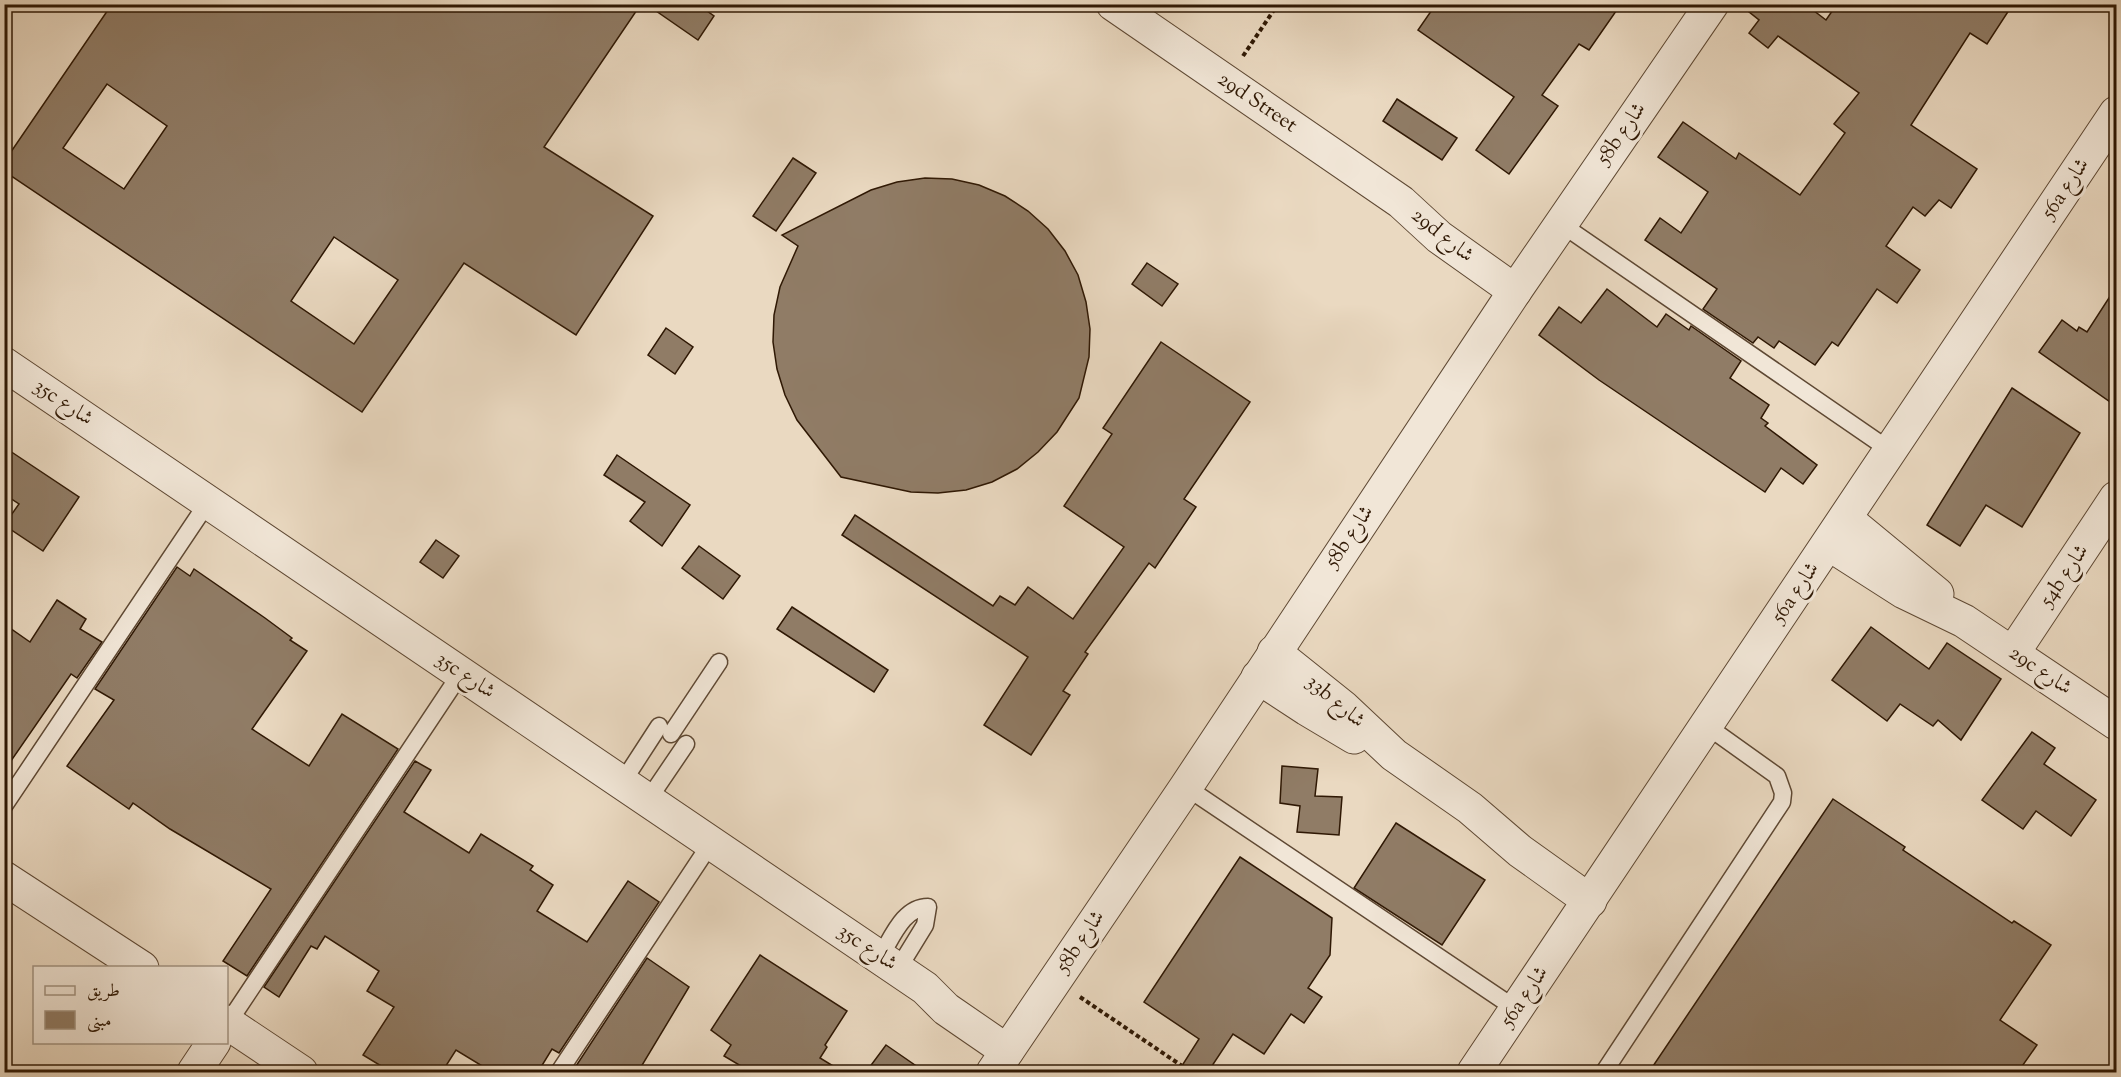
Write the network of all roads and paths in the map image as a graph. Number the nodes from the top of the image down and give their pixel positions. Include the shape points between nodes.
1 (1113, 4) edge
2 (1278, 4) edge
3 (1712, 4) edge
4 (1226, 82) junction
5 (2116, 113) edge
6 (1401, 202) joint
7 (1561, 224) junction
8 (1522, 281) junction
9 (4, 364) edge
10 (1891, 451) junction
11 (2116, 498) edge
12 (208, 502) junction
13 (1837, 531) junction
14 (2013, 653) junction
15 (719, 662) dead end
16 (1266, 664) junction
17 (461, 673) junction
18 (2116, 723) edge
19 (1707, 726) junction
20 (686, 744) dead end
21 (1186, 787) junction
22 (635, 792) junction
23 (4, 806) edge
24 (711, 843) junction
25 (4, 878) edge
26 (1597, 891) junction
27 (139, 966) edge
28 (1055, 980) junction
29 (1516, 1009) junction
30 (228, 1022) edge
31 (228, 1030) edge
32 (213, 1044) edge
33 (1007, 1052) edge
34 (194, 1072) edge
35 (302, 1072) edge
36 (559, 1072) edge
37 (1191, 1072) edge
38 (1474, 1072) edge
39 (1604, 1072) edge

1 - 4 street, 29d Street
2 - 4 path
3 - 7 street, 58b شارع
4 - 6 street, 29d Street
5 - 10 street, 56a شارع
6 - 8 street, 29d شارع via 1439,237
7 - 8 street, 58b شارع
7 - 10 lane
8 - 16 street, 58b شارع
9 - 12 street, 35c شارع
10 - 13 street, 56a شارع
11 - 14 street, 54b شارع
12 - 17 street, 35c شارع
12 - 23 lane
13 - 14 street, 29c شارع via 1917,575 1964,621
13 - 19 street, 56a شارع
14 - 18 street, 29c شارع
15 - 22 lane via 665,730
16 - 21 street, 58b شارع
16 - 26 street, 33b شارع via 1332,725 1394,755 1470,808 1531,834
17 - 22 street, 35c شارع
17 - 30 lane
19 - 26 street, 56a شارع
19 - 39 lane via 1777,776 1782,802
20 - 22 lane
21 - 28 street, 58b شارع
21 - 29 lane
22 - 24 street, 35c شارع
24 - 33 street, 35c شارع via 925,988 946,1009
24 - 36 lane
25 - 27 street
26 - 29 street, 56a شارع
28 - 33 street, 58b شارع
28 - 37 path
29 - 38 street, 56a شارع
31 - 35 street
32 - 34 street

